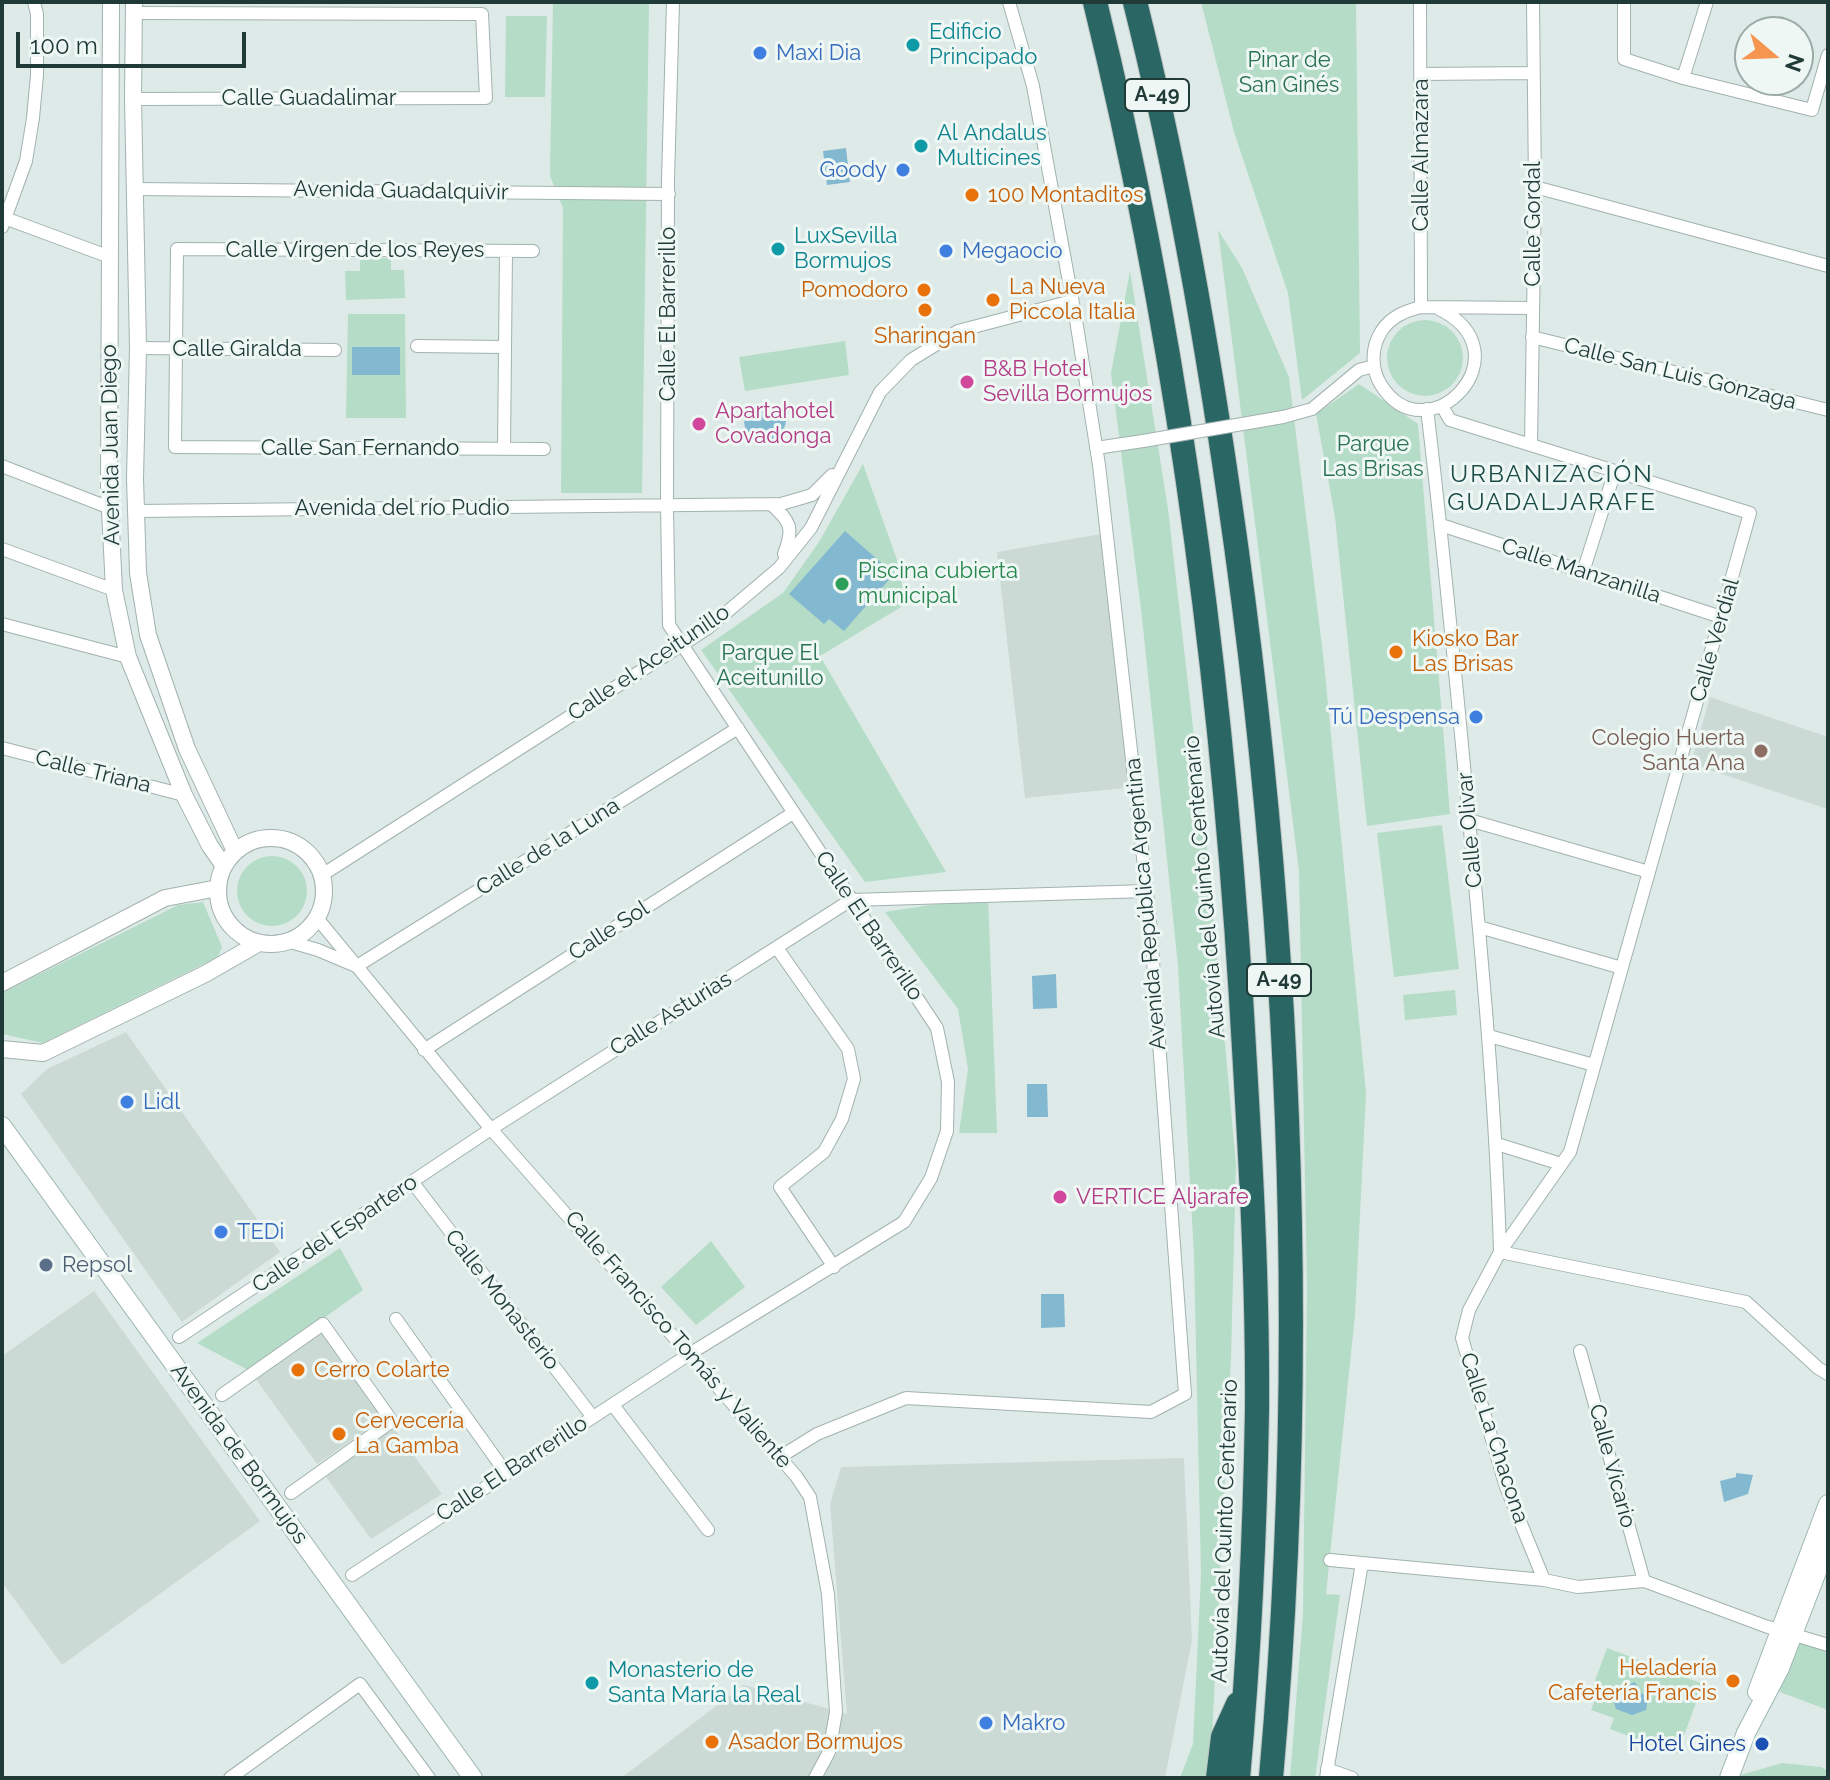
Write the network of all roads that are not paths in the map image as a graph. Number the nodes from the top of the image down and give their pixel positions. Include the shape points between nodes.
1 (34, 2) edge
2 (111, 2) edge
3 (673, 2) edge
4 (1009, 2) edge
5 (1095, 2) edge
6 (1135, 2) edge
7 (1420, 2) edge
8 (1533, 2) edge
9 (1624, 2) edge
10 (1707, 2) edge
11 (134, 8) edge
12 (1828, 55) edge
13 (1533, 73) junction
14 (1421, 74) junction
15 (1683, 78) junction
16 (133, 99) junction
17 (1535, 187) junction
18 (134, 189) junction
19 (669, 194) junction
20 (3, 220) edge
21 (506, 251) junction
22 (533, 251) dead end
23 (110, 257) junction
24 (1828, 266) edge
25 (1072, 301) junction
26 (1421, 307) junction
27 (1533, 308) junction
28 (1439, 309) junction
29 (1532, 337) junction
30 (417, 346) dead end
31 (505, 347) junction
32 (138, 348) junction
33 (176, 348) junction
34 (335, 350) dead end
35 (1374, 366) junction
36 (1442, 406) junction
37 (1427, 409) junction
38 (1828, 410) edge
39 (1531, 445) junction
40 (1096, 448) junction
41 (504, 449) junction
42 (544, 449) dead end
43 (2, 466) edge
44 (840, 467) junction
45 (1615, 471) junction
46 (771, 504) junction
47 (667, 506) junction
48 (110, 508) junction
49 (137, 511) junction
50 (1441, 525) junction
51 (2, 549) edge
52 (779, 568) junction
53 (1583, 572) junction
54 (114, 590) junction
55 (1721, 617) junction
56 (2, 624) edge
57 (681, 645) junction
58 (128, 657) junction
59 (738, 728) junction
60 (2, 748) edge
61 (184, 795) junction
62 (793, 813) junction
63 (1469, 820) junction
64 (235, 851) junction
65 (224, 866) junction
66 (1649, 872) junction
67 (322, 875) junction
68 (218, 888) junction
69 (1147, 891) junction
70 (851, 900) junction
71 (317, 918) junction
72 (1479, 927) junction
73 (287, 941) junction
74 (259, 943) junction
75 (777, 948) junction
76 (357, 966) junction
77 (1622, 968) junction
78 (2, 983) edge
79 (1489, 1036) junction
80 (2, 1049) edge
81 (424, 1050) junction
82 (1594, 1065) junction
83 (3, 1129) edge
84 (491, 1129) junction
85 (1497, 1144) junction
86 (1561, 1164) junction
87 (413, 1183) junction
88 (1500, 1252) junction
89 (834, 1267) junction
90 (396, 1319) dead end
91 (179, 1337) dead end
92 (1580, 1351) dead end
93 (691, 1353) junction
94 (1828, 1374) edge
95 (222, 1395) dead end
96 (613, 1405) junction
97 (592, 1416) junction
98 (780, 1457) junction
99 (506, 1473) junction
100 (291, 1493) dead end
101 (1828, 1504) edge
102 (1828, 1522) edge
103 (708, 1530) dead end
104 (1828, 1543) edge
105 (1330, 1560) dead end
106 (1362, 1563) junction
107 (352, 1575) dead end
108 (1544, 1580) junction
109 (1644, 1581) junction
110 (1787, 1632) junction
111 (1828, 1645) edge
112 (1246, 1687) junction
113 (1746, 1733) junction
114 (1327, 1773) edge
115 (230, 1778) edge
116 (429, 1778) edge
117 (473, 1778) edge
118 (815, 1778) edge
119 (1218, 1778) edge
120 (1238, 1778) edge
121 (1271, 1778) edge
122 (1352, 1778) edge
123 (1729, 1778) edge

1 - 20 street via 33,118 26,161
2 - 23 street, Avenida Juan Diego
3 - 19 street, Calle El Barrerillo
4 - 25 street, Avenida República Argentina via 1033,86
5 - 112 highway, Autovía del Quinto Centenario / A-49 via 1132,168 1194,526 1233,877 1253,1209 1257,1408
6 - 121 highway, A-49 via 1206,347 1251,647 1271,852 1290,1214 1291,1369
7 - 14 street, Calle Almazara
8 - 13 street, Calle Gordal
9 - 15 street via 1624,59
10 - 15 street
11 - 16 street, Avenida Juan Diego
11 - 16 street, Calle Guadalimar via 482,14 486,98
12 - 15 street via 1812,110
13 - 14 street
13 - 17 street, Calle Gordal
14 - 26 street, Calle Almazara
16 - 18 street, Avenida Juan Diego
17 - 24 street
17 - 27 street, Calle Gordal
18 - 19 street, Avenida Guadalquivir
18 - 32 street, Avenida Juan Diego
19 - 47 street, Calle El Barrerillo
20 - 23 street
21 - 22 street, Calle Virgen de los Reyes
21 - 31 street
21 - 33 street, Calle Virgen de los Reyes via 177,249
23 - 48 street, Avenida Juan Diego
25 - 40 street, Avenida República Argentina
25 - 44 street, Calle el Aceitunillo via 958,331 911,360 880,392
26 - 28 street
26 - 35 street via 1405,311 1380,332
27 - 28 street
27 - 29 street, Calle Gordal
28 - 36 street via 1465,327 1475,357 1467,387
29 - 38 street, Calle San Luis Gonzaga
29 - 39 street, Calle Gordal
30 - 31 street
31 - 41 street
32 - 33 street, Calle Giralda
32 - 49 street, Avenida Juan Diego
33 - 34 street, Calle Giralda
33 - 41 street, Calle San Fernando via 175,447
35 - 37 street via 1378,380 1398,402
35 - 40 street, bridge via 1359,370 1312,409
36 - 37 street
36 - 39 street, Calle Verdial via 1450,420
37 - 50 street, Calle Olivar
39 - 45 street, Calle Verdial
40 - 69 street, Avenida República Argentina
41 - 42 street, Calle San Fernando
43 - 48 street
44 - 46 street, Avenida del río Pudio via 812,495
44 - 52 street, Calle el Aceitunillo via 811,528
45 - 53 street
45 - 55 street, Calle Verdial via 1750,513
46 - 47 street, Avenida del río Pudio
46 - 52 street via 788,519 791,537
47 - 49 street, Avenida del río Pudio
47 - 57 street, Calle El Barrerillo via 669,625
48 - 54 street, Avenida Juan Diego
49 - 64 street, Avenida Juan Diego via 138,573 148,635 187,749
50 - 53 street, Calle Manzanilla
50 - 63 street, Calle Olivar
51 - 54 street
52 - 57 street, Calle el Aceitunillo
53 - 55 street, Calle Manzanilla
54 - 58 street, Avenida Juan Diego
55 - 66 street, Calle Verdial
56 - 58 street
57 - 59 street, Calle El Barrerillo
57 - 67 street, Calle el Aceitunillo
58 - 61 street, Avenida Juan Diego
59 - 62 street, Calle El Barrerillo
59 - 76 street, Calle de la Luna
60 - 61 street, Calle Triana
61 - 65 street, Avenida Juan Diego
62 - 70 street, Calle El Barrerillo
62 - 81 street, Calle Sol
63 - 66 street
63 - 72 street, Calle Olivar
64 - 65 street
64 - 67 street via 259,839 285,839 308,853
65 - 68 street
66 - 77 street, Calle Verdial
67 - 71 street
68 - 74 street via 224,917
68 - 78 street via 165,898
69 - 70 street
69 - 98 street, Avenida República Argentina via 1185,1394 1151,1412 906,1398 817,1434
70 - 75 street, Calle Asturias
70 - 89 street, Calle El Barrerillo via 937,1028 948,1082 947,1131 931,1178 904,1222
71 - 73 street
71 - 76 street, Calle Francisco Tomás y Valiente
72 - 77 street
72 - 79 street, Calle Olivar
73 - 74 street
73 - 76 street, Calle Francisco Tomás y Valiente
74 - 80 street via 43,1053
75 - 84 street, Calle Asturias
75 - 89 street via 848,1049 854,1079 842,1119 824,1152 780,1187
76 - 81 street, Calle Francisco Tomás y Valiente
77 - 82 street, Calle Verdial
79 - 82 street
79 - 85 street, Calle Olivar
81 - 84 street, Calle Francisco Tomás y Valiente
82 - 86 street, Calle Verdial via 1570,1152
83 - 117 main road, Avenida de Bormujos
84 - 87 street, Calle del Espartero
84 - 93 street, Calle Francisco Tomás y Valiente
85 - 86 street
85 - 88 street, Calle Olivar
86 - 88 street, Calle Verdial
87 - 91 street, Calle del Espartero
87 - 97 street, Calle Monasterio
88 - 94 street via 1746,1302
88 - 108 street, Calle La Chacona via 1469,1310 1462,1338 1506,1487
89 - 93 street, Calle El Barrerillo
90 - 99 street
92 - 109 street, Calle Vicario
93 - 96 street, Calle El Barrerillo
93 - 98 street, Calle Francisco Tomás y Valiente
95 - 100 street via 323,1324 392,1421
96 - 97 street, Calle El Barrerillo
96 - 103 street
97 - 99 street, Calle El Barrerillo
98 - 118 street, Calle Francisco Tomás y Valiente via 810,1497 828,1594 836,1712 829,1752
99 - 107 street, Calle El Barrerillo
101 - 110 main road
102 - 110 main road
104 - 110 main road
105 - 106 street
106 - 108 street
106 - 114 street
108 - 109 street via 1578,1587
109 - 110 street
110 - 111 street
110 - 113 main road via 1756,1693
110 - 113 main road via 1777,1676
112 - 119 highway via 1223,1737
112 - 120 highway, Autovía del Quinto Centenario / A-49
113 - 123 main road
114 - 122 street
115 - 116 street via 360,1684

